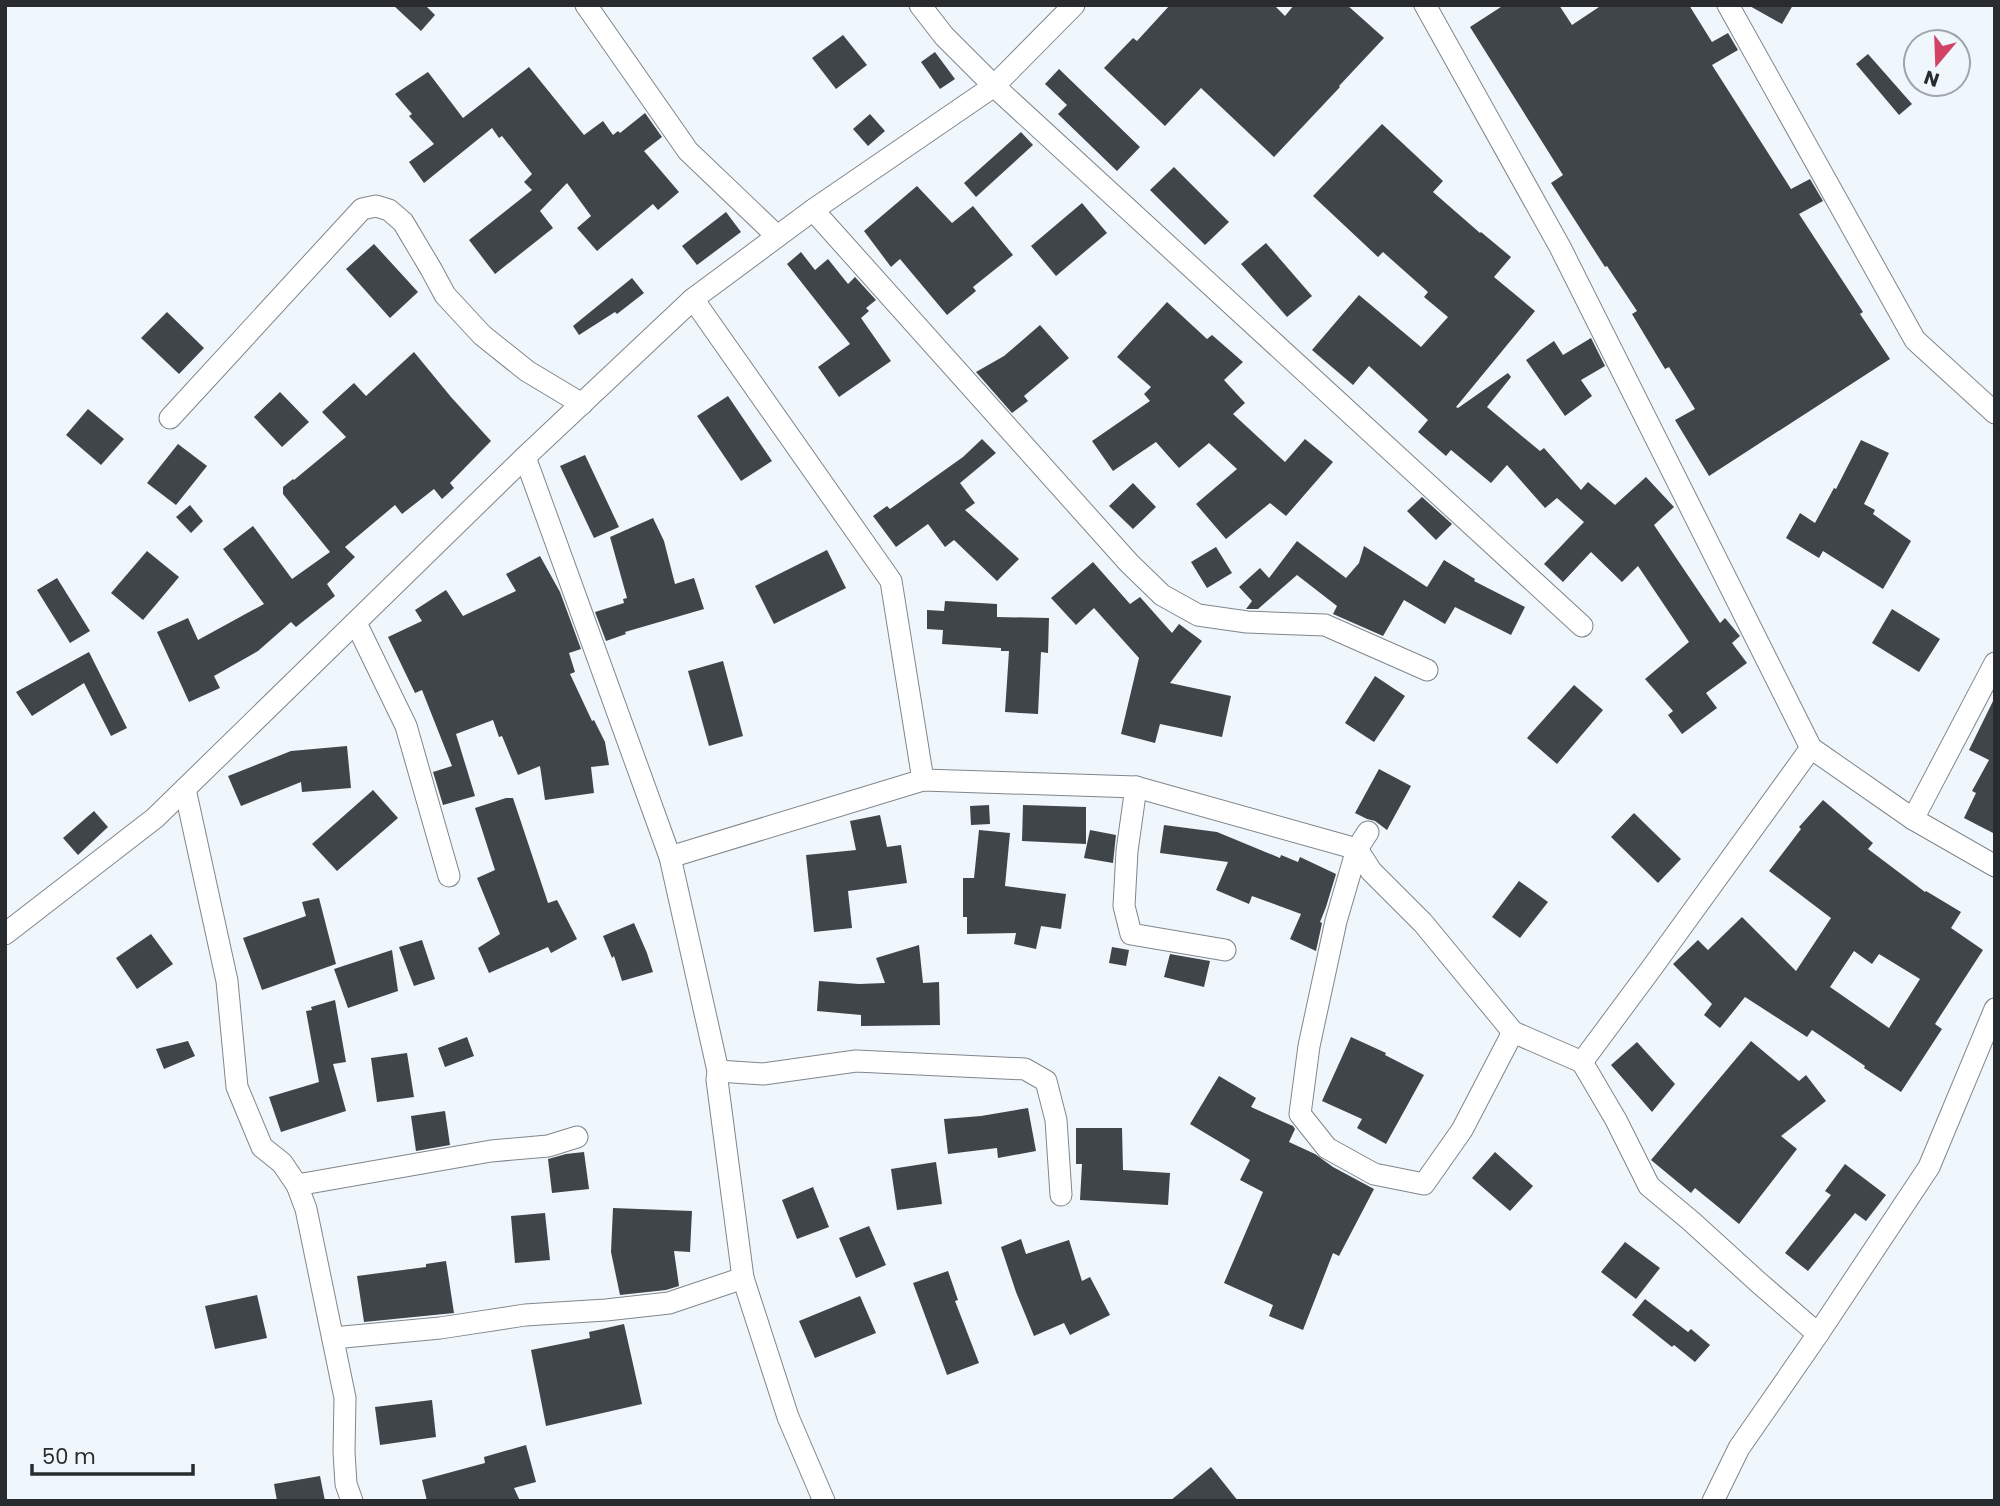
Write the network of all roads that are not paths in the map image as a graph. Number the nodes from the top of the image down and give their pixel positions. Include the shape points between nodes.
1 (586, 5) edge
2 (920, 5) edge
3 (1073, 5) edge
4 (1425, 5) edge
5 (1728, 5) edge
6 (994, 86) junction
7 (813, 210) junction
8 (778, 236) junction
9 (693, 299) junction
10 (582, 404) junction
11 (1995, 413) edge
12 (170, 418) dead end
13 (526, 457) junction
14 (356, 623) junction
15 (1582, 626) dead end
16 (1995, 663) edge
17 (1427, 670) dead end
18 (1811, 748) junction
19 (923, 780) junction
20 (1136, 787) junction
21 (185, 789) junction
22 (1913, 819) junction
23 (1363, 840) junction
24 (670, 857) junction
25 (1995, 866) edge
26 (449, 876) dead end
27 (5, 934) edge
28 (1225, 950) dead end
29 (1995, 1009) edge
30 (1514, 1032) junction
31 (1582, 1062) junction
32 (718, 1070) junction
33 (577, 1137) dead end
34 (297, 1185) junction
35 (1061, 1195) dead end
36 (743, 1278) junction
37 (1818, 1334) junction
38 (333, 1338) junction
39 (352, 1501) edge
40 (824, 1501) edge
41 (1713, 1501) edge

1 - 8 street via 688,151
2 - 6 street
3 - 6 street
4 - 18 street via 1560,247
5 - 11 street via 1915,340
6 - 7 street
6 - 15 street
7 - 8 street
7 - 17 street via 1162,595 1198,615 1325,625
8 - 9 street
9 - 10 street
9 - 19 street via 891,581
10 - 12 street via 527,371 482,335 444,295 403,222 376,206 362,209
10 - 13 street
13 - 14 street
13 - 24 street
14 - 21 street
14 - 26 street via 406,726
16 - 22 street
18 - 22 street
18 - 31 street
19 - 20 street
19 - 24 street
20 - 23 street
20 - 28 street via 1124,906 1131,934
21 - 27 street via 155,818
21 - 34 street via 227,981 237,1087 262,1147 282,1163
22 - 25 street
23 - 30 street via 1371,871 1423,923
23 - 30 street via 1336,921 1308,1046 1300,1114 1327,1148 1374,1174 1424,1184 1462,1130
24 - 32 street
29 - 37 street via 1929,1167
30 - 31 street
31 - 37 street via 1649,1186
32 - 35 street via 764,1074 856,1061 1025,1069 1046,1081 1056,1120
32 - 36 street
33 - 34 street via 548,1146 491,1151
34 - 38 street
36 - 38 street via 669,1303
36 - 40 street via 788,1417
37 - 41 street via 1739,1448
38 - 39 street via 345,1398 346,1484

